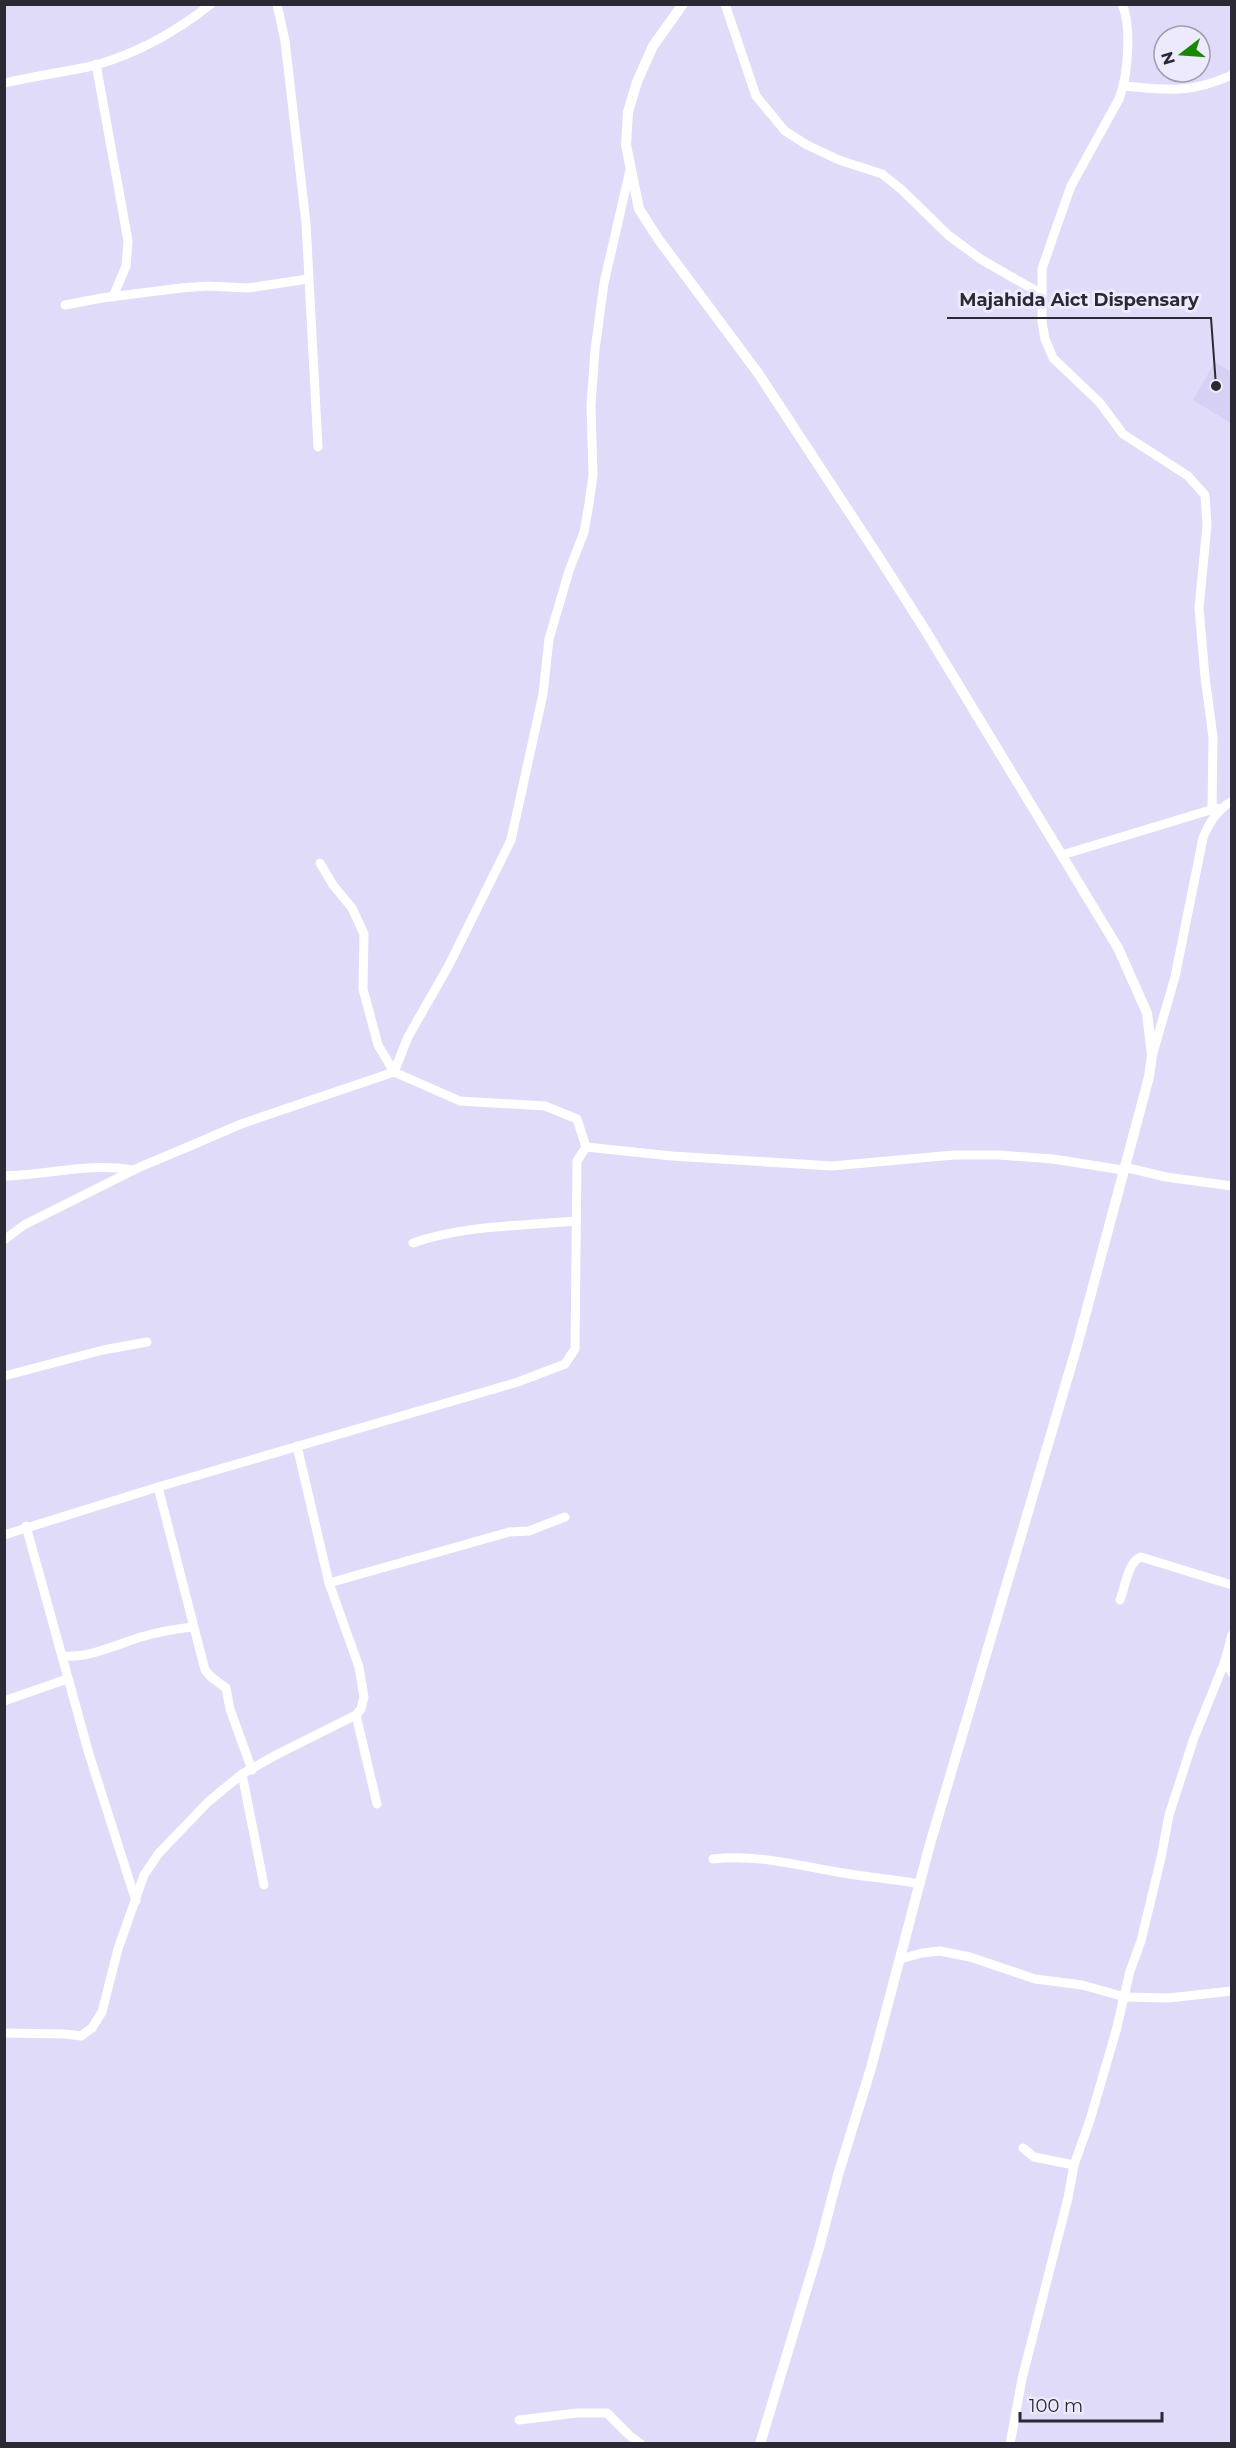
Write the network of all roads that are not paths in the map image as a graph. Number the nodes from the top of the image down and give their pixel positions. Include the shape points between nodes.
1 (211, 4) edge
2 (277, 4) edge
3 (683, 4) edge
4 (725, 4) edge
5 (1122, 4) edge
6 (96, 64) junction
7 (1232, 75) edge
8 (4, 84) edge
9 (1124, 86) junction
10 (630, 170) junction
11 (308, 279) junction
12 (1040, 293) junction
13 (113, 297) junction
14 (65, 305) dead end
15 (318, 447) dead end
16 (1232, 801) edge
17 (1222, 806) junction
18 (1212, 809) junction
19 (1062, 855) junction
20 (320, 863) dead end
21 (1152, 1055) junction
22 (394, 1072) junction
23 (586, 1147) junction
24 (1123, 1169) junction
25 (134, 1171) junction
26 (4, 1176) edge
27 (1232, 1186) edge
28 (575, 1221) junction
29 (4, 1240) edge
30 (413, 1243) dead end
31 (147, 1342) dead end
32 (4, 1376) edge
33 (297, 1446) junction
34 (158, 1487) junction
35 (564, 1517) dead end
36 (26, 1526) junction
37 (4, 1534) edge
38 (329, 1583) junction
39 (1232, 1585) edge
40 (1120, 1600) dead end
41 (192, 1627) junction
42 (1232, 1635) edge
43 (63, 1656) junction
44 (1225, 1661) junction
45 (1232, 1673) edge
46 (67, 1679) junction
47 (4, 1701) edge
48 (356, 1715) junction
49 (252, 1770) junction
50 (242, 1774) junction
51 (377, 1804) dead end
52 (713, 1859) dead end
53 (920, 1884) junction
54 (264, 1885) dead end
55 (136, 1901) junction
56 (900, 1959) junction
57 (1232, 1990) edge
58 (1125, 1997) junction
59 (4, 2033) edge
60 (1023, 2148) dead end
61 (1074, 2165) junction
62 (519, 2420) dead end
63 (641, 2444) edge
64 (760, 2444) edge
65 (1010, 2444) edge

1 - 6 street via 156,41
2 - 11 street via 297,144
3 - 10 street via 653,46 637,82 628,112 626,145
4 - 12 street via 756,96 785,131 839,160 882,174 948,235 982,260
5 - 9 street via 1127,27
6 - 8 street
6 - 13 street via 128,241 126,266
7 - 9 street via 1190,90
9 - 12 street via 1071,186 1042,269
10 - 19 street via 639,209 764,382 927,633
10 - 22 street via 603,283 591,405 593,475 589,504 584,532 549,639 543,694 511,840 450,965 408,1037
11 - 13 street via 248,288 207,286
11 - 15 street
12 - 18 street via 1045,339 1053,358 1100,403 1123,434 1188,476 1205,495 1207,525 1199,608 1213,737
13 - 14 street
16 - 17 street
17 - 18 street
17 - 21 street via 1203,838 1175,976
18 - 19 street
19 - 21 street via 1118,948 1139,994 1147,1013
20 - 22 street via 352,908 364,934 363,989 378,1045
21 - 24 street
22 - 23 street via 460,1101 545,1106 577,1119
22 - 25 street via 241,1124
23 - 24 street via 832,1167 954,1155 999,1155
23 - 28 street via 577,1161
24 - 27 street
24 - 53 street via 1077,1346
25 - 26 street via 96,1167
25 - 29 street via 24,1225
28 - 30 street via 481,1229
28 - 33 street via 575,1349 565,1364 518,1382
31 - 32 street
33 - 34 street
33 - 38 street
34 - 36 street
34 - 41 street
35 - 38 street via 529,1531 509,1532
36 - 37 street
36 - 43 street
38 - 48 street via 359,1667 364,1697
39 - 40 street via 1141,1557 1132,1565
41 - 43 street via 140,1637 77,1657
41 - 49 street via 205,1670 226,1688
42 - 44 street
43 - 46 street
44 - 45 street
44 - 58 street via 1169,1815
46 - 47 street
46 - 55 street
48 - 49 street
48 - 51 street
49 - 50 street
50 - 54 street
50 - 55 street via 208,1802 159,1853 144,1875
52 - 53 street via 772,1860
53 - 56 street
55 - 59 street via 118,1949 102,2012 92,2028 81,2036
56 - 58 street via 940,1951 1035,1979 1082,1985
56 - 64 street
57 - 58 street via 1168,1998
58 - 61 street
60 - 61 street via 1034,2157
61 - 65 street
62 - 63 street via 607,2413

